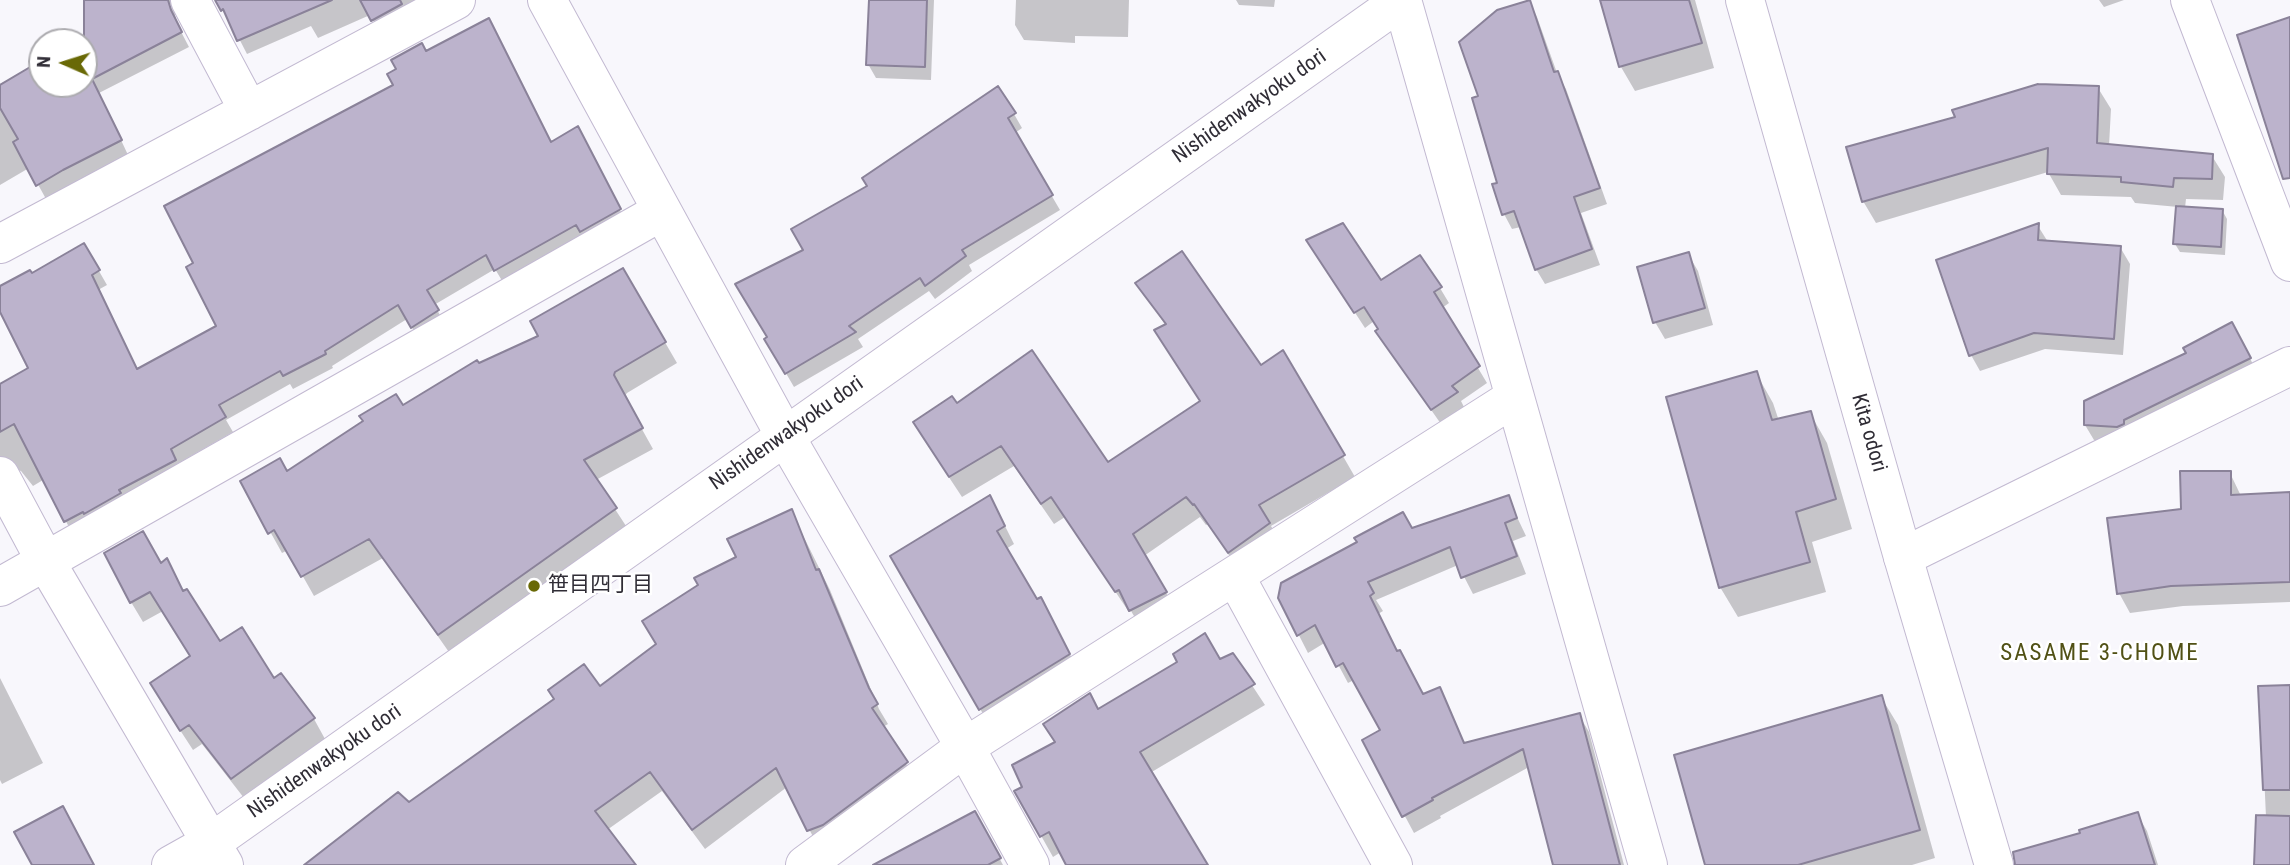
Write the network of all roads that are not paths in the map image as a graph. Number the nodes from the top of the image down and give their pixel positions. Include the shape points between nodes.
1 (190, 0) edge
2 (456, 0) edge
3 (547, 0) edge
4 (1402, 0) edge
5 (1745, 0) edge
6 (2190, 0) edge
7 (249, 111) junction
8 (662, 211) junction
9 (0, 244) edge
10 (2290, 262) edge
11 (2290, 366) edge
12 (1515, 397) junction
13 (785, 436) junction
14 (0, 476) edge
15 (1903, 557) junction
16 (46, 562) junction
17 (1235, 576) junction
18 (0, 587) edge
19 (965, 747) junction
20 (218, 854) edge
21 (171, 865) edge
22 (805, 865) edge
23 (1030, 865) edge
24 (1393, 865) edge
25 (1648, 865) edge
26 (1994, 865) edge

1 - 7 street
2 - 7 street
3 - 8 street
4 - 12 street
4 - 13 street, Nishidenwakyoku dori
5 - 15 street, Kita odori
6 - 10 street
7 - 9 street
8 - 13 street
8 - 16 street
11 - 15 street
12 - 17 street
12 - 25 street
13 - 19 street
13 - 20 street, Nishidenwakyoku dori
14 - 16 street
15 - 26 street, Kita odori
16 - 18 street
16 - 20 street
17 - 19 street
17 - 24 street
19 - 22 street
19 - 23 street
20 - 21 street, Nishidenwakyoku dori

